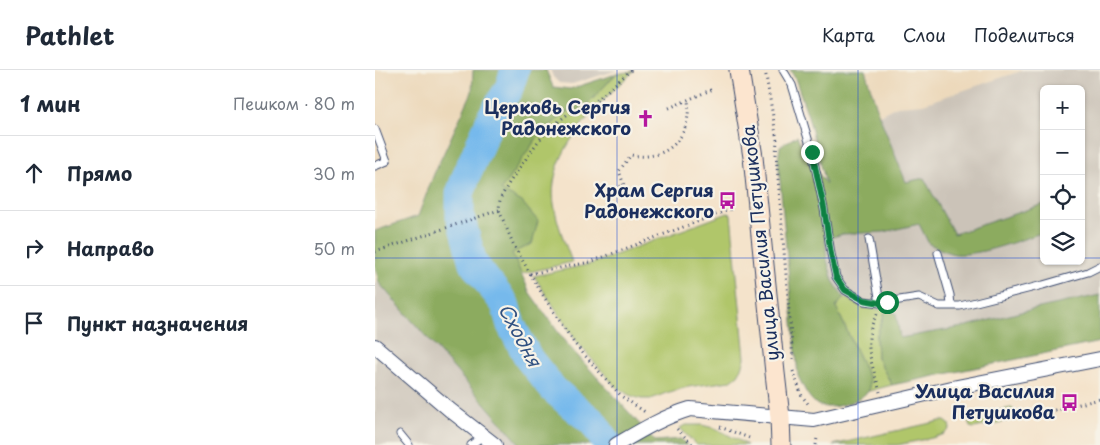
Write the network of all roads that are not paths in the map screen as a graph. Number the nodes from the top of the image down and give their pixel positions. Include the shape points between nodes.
1 (739, 70) edge
2 (783, 70) edge
3 (375, 129) edge
4 (375, 166) edge
5 (869, 239) dead end
6 (938, 253) dead end
7 (1100, 266) edge
8 (884, 302) junction
9 (951, 306) junction
10 (375, 346) edge
11 (1100, 359) edge
12 (780, 417) junction
13 (400, 434) dead end
14 (484, 436) junction
15 (622, 442) edge
16 (409, 445) edge
17 (471, 445) edge
18 (495, 445) edge
19 (781, 445) edge

1 - 12 main road, улица Василия Петушкова via 753,157
2 - 8 lane via 792,85 812,152 836,277 845,290 864,300
3 - 4 lane via 387,161
5 - 8 lane
6 - 9 lane
7 - 9 lane via 1043,285
8 - 9 lane via 919,297 939,306
10 - 14 street
11 - 12 street via 952,388 814,420
12 - 15 street via 690,409 661,419
12 - 19 main road, улица Василия Петушкова
13 - 16 lane
14 - 17 lane
14 - 18 street

